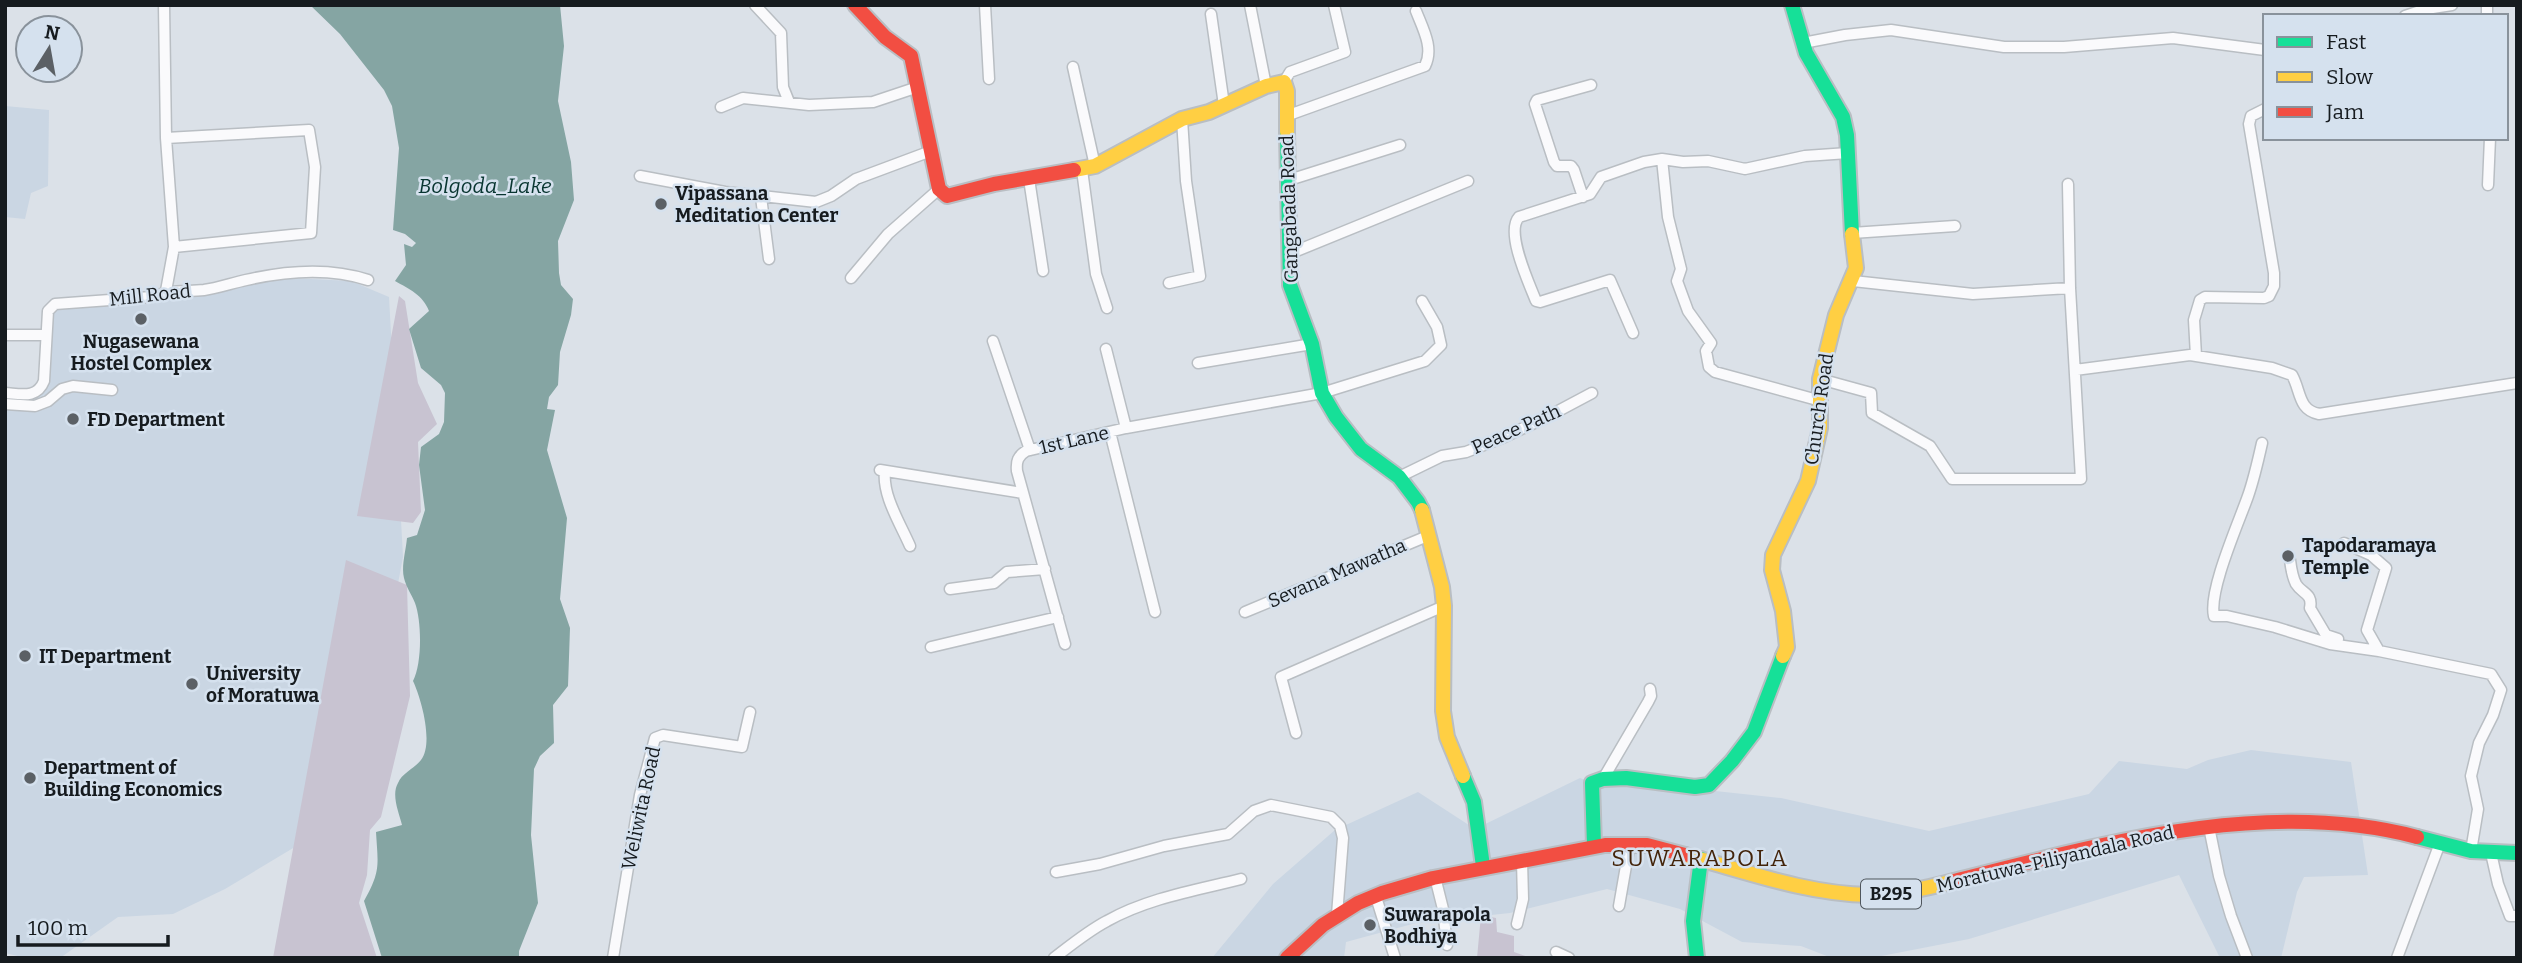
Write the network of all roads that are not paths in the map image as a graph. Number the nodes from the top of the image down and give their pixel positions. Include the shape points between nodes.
1 (164, 5) edge
2 (755, 5) edge
3 (855, 5) edge
4 (985, 5) edge
5 (1250, 5) edge
6 (1334, 5) edge
7 (1792, 5) edge
8 (2452, 5) edge
9 (1416, 11) dead end
10 (1211, 13) dead end
11 (2411, 14) edge
12 (1803, 43) junction
13 (2263, 50) edge
14 (1073, 67) dead end
15 (989, 79) dead end
16 (1283, 82) junction
17 (1591, 85) dead end
18 (1266, 86) junction
19 (918, 87) junction
20 (789, 102) junction
21 (1224, 105) junction
22 (721, 107) dead end
23 (2263, 110) edge
24 (1286, 116) junction
25 (1182, 120) junction
26 (166, 138) junction
27 (2490, 140) edge
28 (1400, 145) dead end
29 (931, 151) junction
30 (1848, 153) junction
31 (1662, 159) junction
32 (1089, 168) junction
33 (640, 176) dead end
34 (1029, 179) junction
35 (1286, 181) junction
36 (1468, 181) dead end
37 (2068, 184) dead end
38 (2488, 185) dead end
39 (939, 189) junction
40 (761, 197) junction
41 (1583, 197) junction
42 (1955, 226) dead end
43 (1852, 233) junction
44 (174, 247) junction
45 (1289, 254) junction
46 (769, 258) dead end
47 (1043, 271) dead end
48 (852, 278) dead end
49 (368, 280) dead end
50 (1853, 281) junction
51 (1169, 282) dead end
52 (2070, 288) junction
53 (166, 291) junction
54 (1422, 301) dead end
55 (1107, 308) dead end
56 (1633, 333) dead end
57 (5, 335) edge
58 (45, 335) junction
59 (993, 341) dead end
60 (1311, 344) junction
61 (1106, 349) dead end
62 (2196, 356) junction
63 (1198, 363) dead end
64 (2075, 370) junction
65 (1820, 379) junction
66 (2517, 383) edge
67 (112, 390) dead end
68 (5, 393) edge
69 (1322, 393) junction
70 (1592, 393) dead end
71 (1821, 401) junction
72 (5, 404) edge
73 (1126, 428) junction
74 (1110, 432) junction
75 (2262, 443) dead end
76 (1030, 450) junction
77 (1399, 477) junction
78 (1023, 493) junction
79 (1430, 535) junction
80 (2344, 543) dead end
81 (910, 546) dead end
82 (2290, 560) dead end
83 (1045, 569) junction
84 (950, 589) dead end
85 (1444, 606) junction
86 (1155, 612) dead end
87 (1245, 612) dead end
88 (1058, 617) junction
89 (1066, 644) dead end
90 (931, 647) dead end
91 (2379, 650) junction
92 (1650, 689) dead end
93 (750, 712) dead end
94 (1296, 733) dead end
95 (1603, 779) junction
96 (2209, 827) junction
97 (1629, 843) junction
98 (2440, 843) junction
99 (1594, 845) junction
100 (2471, 851) junction
101 (2491, 853) junction
102 (2517, 853) edge
103 (1701, 859) junction
104 (1522, 861) junction
105 (1483, 866) junction
106 (1056, 872) dead end
107 (1435, 877) junction
108 (1241, 878) dead end
109 (1376, 897) junction
110 (1619, 906) dead end
111 (1337, 915) junction
112 (2517, 915) edge
113 (1517, 924) dead end
114 (1447, 946) dead end
115 (1556, 952) dead end
116 (613, 958) edge
117 (1054, 958) edge
118 (1287, 958) edge
119 (1395, 958) edge
120 (1569, 958) edge
121 (1697, 958) edge
122 (2247, 958) edge
123 (2397, 958) edge

1 - 26 street
2 - 20 street via 781,33 783,88
3 - 19 street via 911,56
4 - 15 street
5 - 18 street
6 - 16 street via 1345,52 1294,70
7 - 12 street, Church Road
8 - 11 street
9 - 24 street via 1428,45 1425,66
10 - 21 street
12 - 13 street via 1891,30 2004,47 2173,38
12 - 30 street, Church Road via 1843,117
14 - 32 street
16 - 18 street
16 - 24 street, Gangabada Road
17 - 41 street via 1535,104 1554,162 1572,166
18 - 21 street
19 - 20 street via 873,103
19 - 29 street
20 - 22 street via 743,98
21 - 25 street
23 - 62 street via 2251,116 2249,124 2274,286 2264,298 2200,300 2194,320
24 - 35 street, Gangabada Road
25 - 32 street
25 - 51 street via 1200,276
26 - 44 street
26 - 44 street via 309,130 315,167 311,233
27 - 38 street
28 - 35 street
29 - 39 street
29 - 40 street via 856,179 816,202
30 - 31 street via 1805,156 1745,169 1708,161
30 - 43 street, Church Road
31 - 41 street via 1601,177 1592,193
31 - 71 street via 1668,218 1681,269 1677,282 1688,311 1710,340 1706,351 1709,367
32 - 34 street
32 - 55 street via 1096,274
33 - 40 street
34 - 39 street via 947,196
34 - 47 street
35 - 45 street, Gangabada Road
36 - 45 street
37 - 52 street
39 - 48 street via 888,234
40 - 46 street
41 - 56 street via 1518,217 1513,230 1522,267 1536,301 1541,302 1610,280
42 - 43 street
43 - 50 street, Church Road
44 - 53 street
45 - 60 street, Gangabada Road via 1290,285
49 - 53 street, Mill Road via 351,274 292,272 206,290
50 - 52 street via 1973,294
50 - 65 street, Church Road via 1836,315
52 - 64 street
53 - 58 street, Mill Road via 151,297 55,304 48,311
54 - 69 street, 1st Lane via 1437,327 1441,345 1434,354 1425,361
57 - 58 street
58 - 68 street, Mill Road via 41,389 34,394
59 - 76 street
60 - 63 street
60 - 69 street, Gangabada Road
61 - 73 street
62 - 64 street
62 - 66 street via 2283,370 2292,375 2306,410 2319,414
64 - 65 street via 2081,479 1952,479 1930,446 1872,413 1871,393
65 - 71 street, Church Road
67 - 72 street via 73,386 35,406
69 - 73 street, 1st Lane
69 - 77 street, Gangabada Road via 1360,449
70 - 77 street, Peace Path via 1502,438 1443,456
71 - 95 street, Church Road via 1808,481 1773,555 1787,647 1754,732 1709,785
73 - 74 street, 1st Lane
74 - 76 street, 1st Lane
74 - 86 street
75 - 91 street via 2219,578 2214,616 2275,627 2330,644
76 - 78 street, 1st Lane via 1020,454 1016,463
77 - 79 street, Gangabada Road via 1418,502
78 - 81 street via 883,470
78 - 83 street, 1st Lane
79 - 85 street, Gangabada Road
79 - 87 street, Sevana Mawatha
80 - 91 street via 2386,568 2367,630
82 - 91 street via 2297,587 2309,595 2310,608 2326,635
83 - 84 street via 1007,572 994,583
83 - 88 street, 1st Lane
85 - 94 street via 1281,677
85 - 105 street, Gangabada Road via 1443,711 1447,737 1474,802
88 - 89 street, 1st Lane
88 - 90 street
91 - 100 street via 2491,674 2501,690 2471,776 2478,809
92 - 95 street via 1648,702
93 - 116 street, Weliwita Road via 742,747 655,737 640,796
95 - 99 street via 1592,783
96 - 98 street, Moratuwa-Piliyandala Road / B295 via 2329,822
96 - 103 street, Moratuwa-Piliyandala Road / B295 via 2077,850 1931,887 1871,895 1820,891
96 - 122 street via 2219,876
97 - 99 street, Moratuwa-Piliyandala Road / B295
97 - 103 street, Moratuwa-Piliyandala Road / B295
97 - 110 street
98 - 100 street, Moratuwa-Piliyandala Road / B295
98 - 123 street
99 - 104 street, Moratuwa-Piliyandala Road / B295
100 - 101 street, Moratuwa-Piliyandala Road / B295
101 - 102 street, Moratuwa-Piliyandala Road / B295
101 - 112 street via 2510,916
103 - 121 street via 1693,911
104 - 105 street, Moratuwa-Piliyandala Road / B295
104 - 113 street
105 - 107 street, Moratuwa-Piliyandala Road / B295
106 - 111 street via 1228,834 1254,811 1271,805 1331,817 1340,826
107 - 109 street, Moratuwa-Piliyandala Road / B295
107 - 114 street
108 - 117 street via 1128,911
109 - 111 street, Moratuwa-Piliyandala Road / B295
109 - 119 street
111 - 118 street, Moratuwa-Piliyandala Road / B295
115 - 120 street

